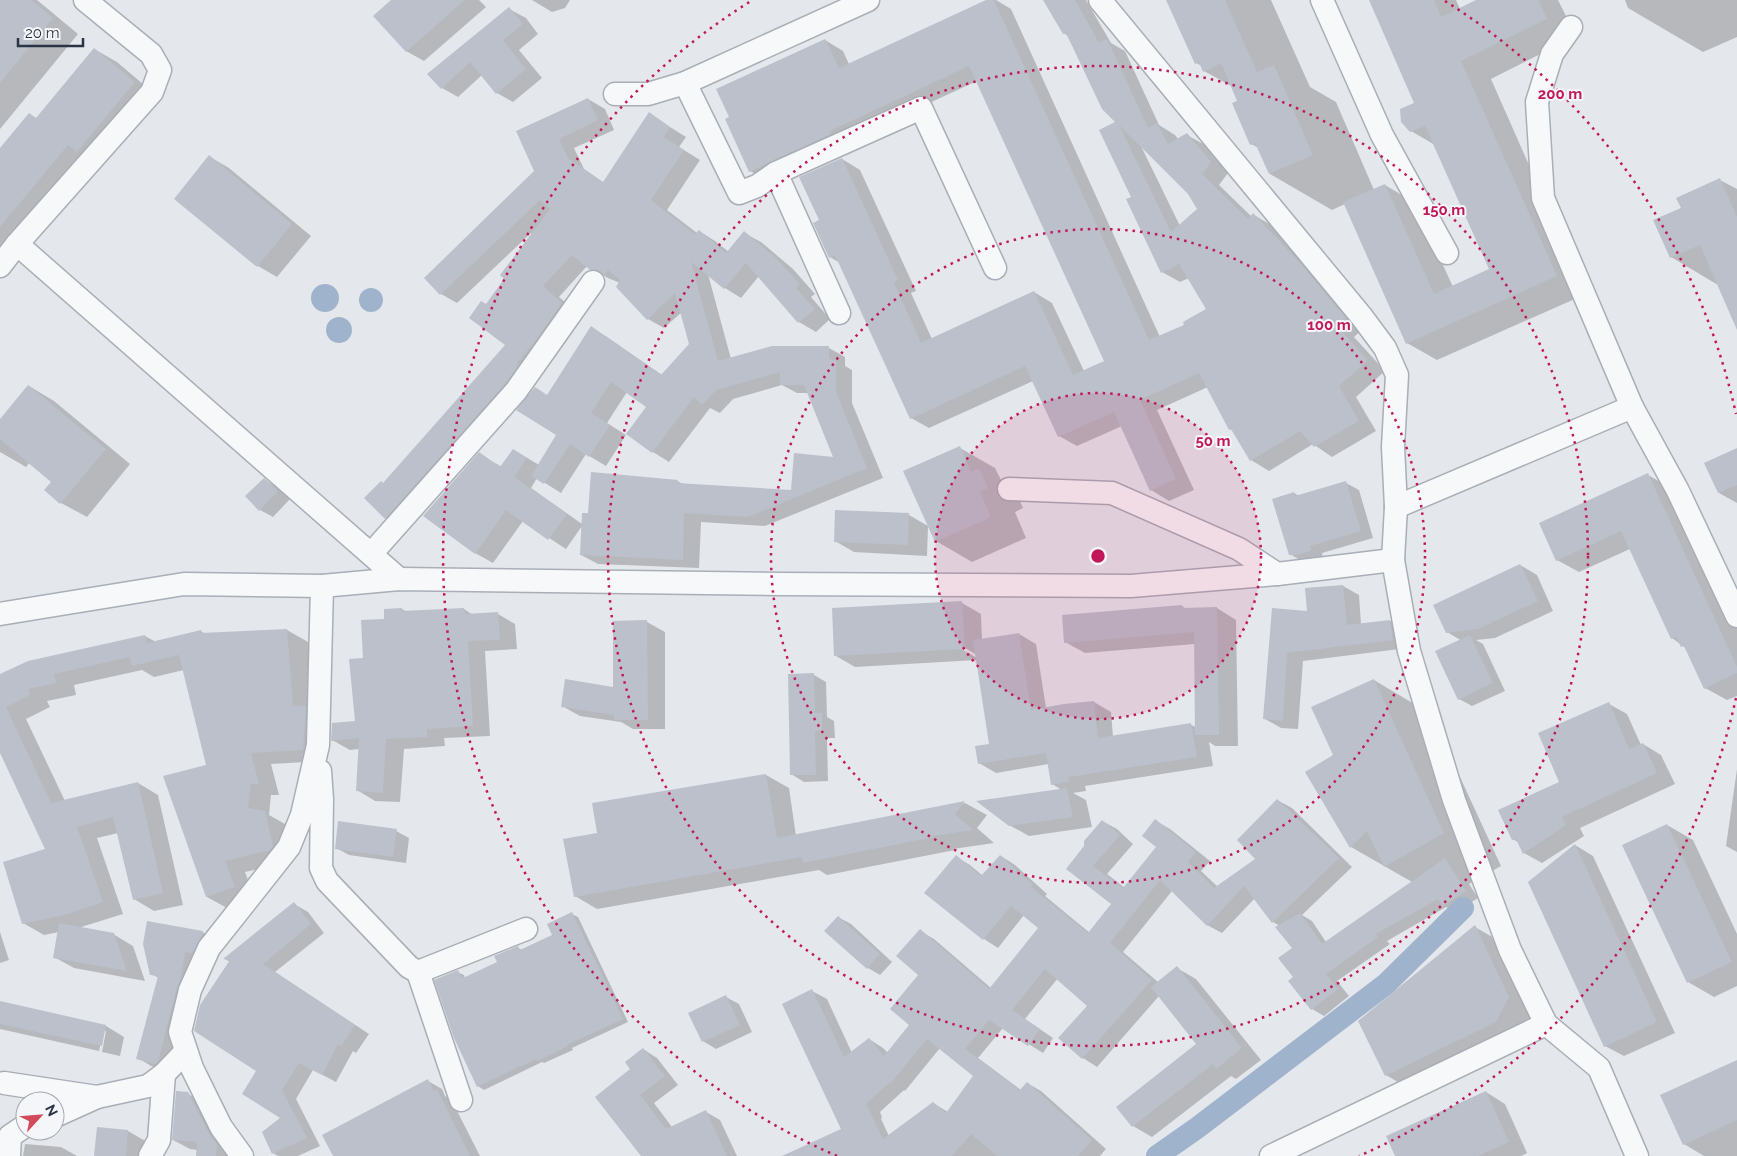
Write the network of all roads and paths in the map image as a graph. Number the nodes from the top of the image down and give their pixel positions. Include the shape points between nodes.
1 (85, 0) edge
2 (868, 0) edge
3 (1100, 0) edge
4 (1322, 0) edge
5 (1571, 27) dead end
6 (685, 83) junction
7 (615, 94) dead end
8 (776, 174) junction
9 (18, 244) junction
10 (1447, 253) dead end
11 (0, 266) edge
12 (995, 268) dead end
13 (593, 282) dead end
14 (839, 313) dead end
15 (1632, 407) junction
16 (1009, 489) dead end
17 (1396, 507) junction
18 (371, 554) junction
19 (1394, 560) junction
20 (1278, 574) junction
21 (399, 579) junction
22 (322, 586) junction
23 (0, 614) edge
24 (1737, 616) edge
25 (318, 745) junction
26 (526, 929) dead end
27 (418, 972) junction
28 (1546, 1024) junction
29 (186, 1050) junction
30 (164, 1074) junction
31 (4, 1083) dead end
32 (96, 1097) junction
33 (462, 1100) dead end
34 (65, 1111) edge
35 (15, 1133) edge
36 (9, 1156) edge
37 (150, 1156) edge
38 (242, 1156) edge
39 (1271, 1156) edge
40 (1637, 1156) edge

1 - 9 street via 151,54 160,70 152,92
2 - 6 street
3 - 17 street via 1385,348 1396,376 1393,447
4 - 10 street via 1382,135
5 - 15 street via 1552,54 1537,102 1543,198
6 - 7 street via 648,94
6 - 8 street via 739,193
8 - 12 street via 921,108
8 - 14 street
9 - 11 street
9 - 18 street
13 - 18 street via 516,391
15 - 17 street
15 - 24 street via 1678,491
16 - 20 street via 1112,493 1239,549
17 - 19 street
18 - 21 street
19 - 20 street
19 - 28 street via 1409,651 1454,800 1510,950
20 - 21 street via 1131,586
21 - 22 street
22 - 23 street via 184,584
22 - 25 street
25 - 27 street via 322,800 321,868 327,881 409,967
25 - 29 street via 302,815 289,847 209,948 190,990 180,1032
26 - 27 street
27 - 33 street
28 - 39 street
28 - 40 street via 1599,1068
29 - 30 street
29 - 38 street via 221,1128
30 - 32 street via 148,1086
30 - 37 street via 159,1140
31 - 32 street
32 - 34 street
35 - 36 street via 10,1136

